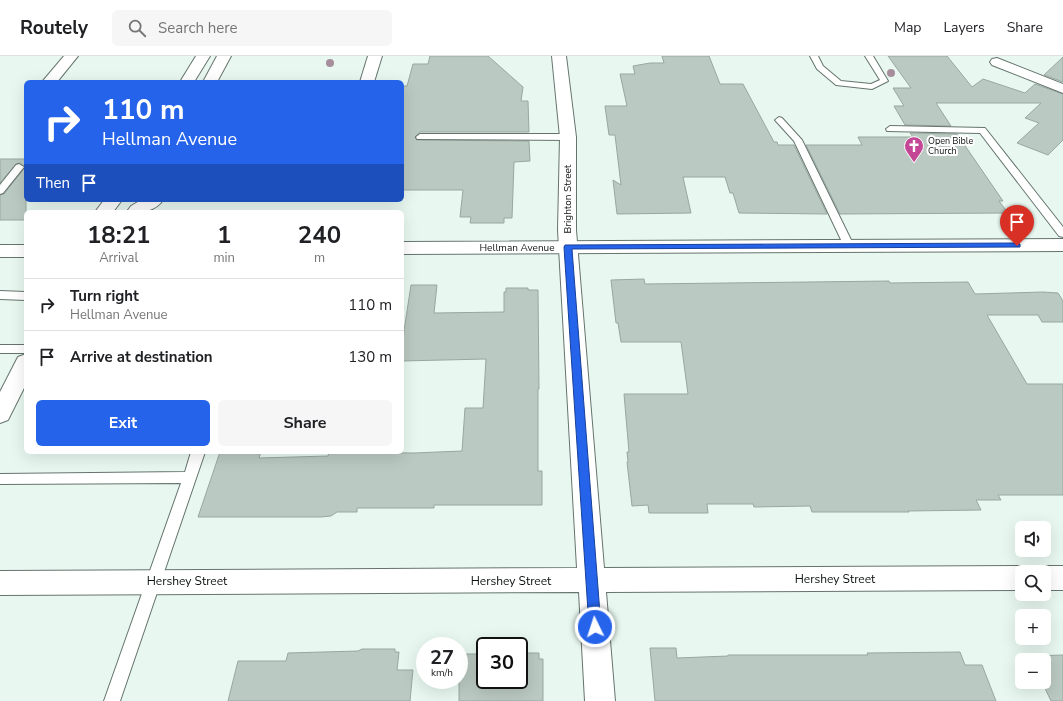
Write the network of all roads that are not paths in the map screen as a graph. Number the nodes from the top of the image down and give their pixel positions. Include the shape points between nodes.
1 (71, 56) edge
2 (84, 56) edge
3 (202, 56) edge
4 (224, 56) edge
5 (375, 56) edge
6 (385, 56) edge
7 (560, 56) edge
8 (814, 56) edge
9 (869, 56) edge
10 (998, 62) dead end
11 (51, 80) edge
12 (65, 80) edge
13 (188, 80) edge
14 (211, 80) edge
15 (368, 80) edge
16 (379, 80) edge
17 (1063, 89) edge
18 (779, 120) dead end
19 (890, 129) dead end
20 (420, 137) dead end
21 (568, 137) junction
22 (19, 167) dead end
23 (0, 191) edge
24 (149, 202) edge
25 (138, 207) edge
26 (1063, 234) edge
27 (1063, 245) edge
28 (849, 246) junction
29 (568, 247) junction
30 (404, 248) edge
31 (0, 250) edge
32 (24, 251) edge
33 (0, 295) edge
34 (24, 296) edge
35 (0, 349) edge
36 (24, 349) edge
37 (24, 366) edge
38 (0, 414) edge
39 (197, 454) edge
40 (190, 477) junction
41 (0, 479) edge
42 (1015, 578) edge
43 (1051, 578) edge
44 (1063, 578) edge
45 (592, 580) junction
46 (154, 581) junction
47 (0, 583) edge
48 (112, 701) edge
49 (600, 701) edge

1 - 11 main road
2 - 12 main road
3 - 13 main road
4 - 14 main road
5 - 15 main road
6 - 16 main road
7 - 21 main road, Brighton Street
8 - 9 lane via 820,67 839,83 872,86 884,81
10 - 17 main road
18 - 28 lane via 798,140
19 - 26 lane via 982,130
20 - 21 lane
21 - 29 main road, Brighton Street
22 - 23 lane
24 - 25 main road
27 - 28 main road, Hellman Avenue
28 - 29 main road, Hellman Avenue
29 - 30 main road, Hellman Avenue
29 - 45 main road, Brighton Street
31 - 32 main road
33 - 34 lane
35 - 36 lane
37 - 38 main road
39 - 40 lane
40 - 41 lane
40 - 46 lane
42 - 45 main road, Hershey Street
43 - 44 main road
45 - 46 main road, Hershey Street
45 - 49 main road, Brighton Street
46 - 47 main road, Hershey Street
46 - 48 lane

